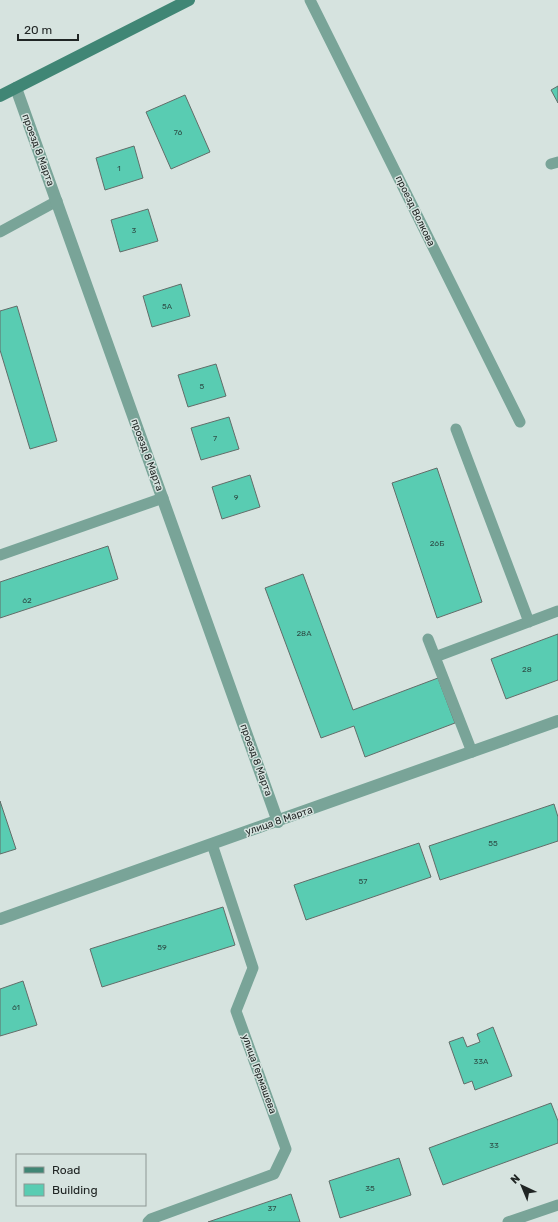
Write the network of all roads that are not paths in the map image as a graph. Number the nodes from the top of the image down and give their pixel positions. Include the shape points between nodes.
1 (189, 0) edge
2 (310, 0) edge
3 (16, 88) junction
4 (0, 96) edge
5 (57, 201) junction
6 (0, 232) edge
7 (520, 422) dead end
8 (456, 429) dead end
9 (163, 498) junction
10 (0, 555) edge
11 (558, 611) edge
12 (529, 622) junction
13 (428, 639) dead end
14 (435, 657) junction
15 (558, 721) edge
16 (472, 752) junction
17 (278, 822) junction
18 (212, 844) junction
19 (0, 919) edge
20 (558, 1205) edge
21 (148, 1222) edge
22 (508, 1222) edge

1 - 3 main road
2 - 7 lane, проезд Волкова
3 - 4 main road
3 - 5 street, проезд 8 Марта
5 - 6 lane
5 - 9 street, проезд 8 Марта
8 - 12 lane
9 - 10 lane
9 - 17 street, проезд 8 Марта
11 - 12 lane
12 - 14 lane
13 - 14 lane
14 - 16 lane
15 - 16 street, улица 8 Марта
16 - 17 street, улица 8 Марта
17 - 18 street, улица 8 Марта
18 - 19 street, улица 8 Марта
18 - 21 lane, улица Гермашева via 253,968 236,1011 286,1149 274,1174
20 - 22 lane

